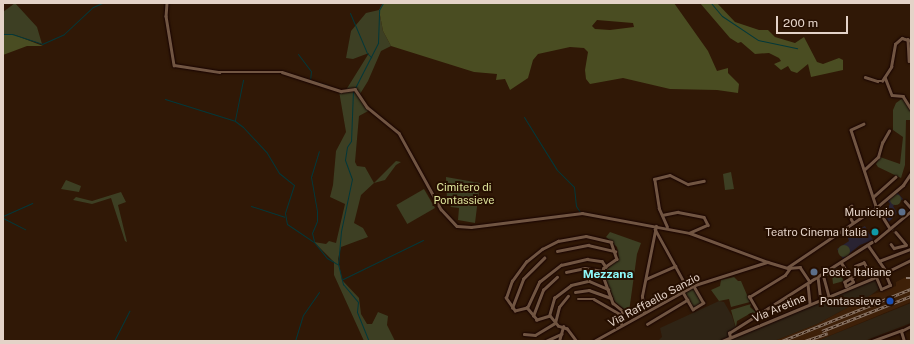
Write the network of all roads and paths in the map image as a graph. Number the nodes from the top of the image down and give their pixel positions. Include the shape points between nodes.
1 (167, 3) edge
2 (910, 40) edge
3 (909, 61) dead end
4 (865, 77) dead end
5 (884, 77) junction
6 (911, 109) edge
7 (864, 124) dead end
8 (889, 131) dead end
9 (865, 169) junction
10 (911, 173) edge
11 (895, 176) dead end
12 (704, 181) dead end
13 (873, 197) junction
14 (905, 201) dead end
15 (852, 206) dead end
16 (877, 208) junction
17 (911, 210) edge
18 (662, 215) junction
19 (854, 222) junction
20 (656, 228) junction
21 (667, 228) junction
22 (891, 228) junction
23 (690, 233) junction
24 (896, 233) tunnel mouth
25 (890, 244) dead end
26 (868, 245) junction
27 (911, 249) edge
28 (557, 251) dead end
29 (616, 251) junction
30 (544, 258) dead end
31 (911, 260) edge
32 (880, 261) junction
33 (768, 262) junction
34 (841, 262) junction
35 (675, 266) junction
36 (606, 267) junction
37 (789, 268) junction
38 (602, 271) junction
39 (566, 272) dead end
40 (859, 272) dead end
41 (886, 273) junction
42 (823, 274) junction
43 (557, 277) dead end
44 (818, 277) junction
45 (876, 277) junction
46 (646, 278) junction
47 (818, 282) junction
48 (809, 283) junction
49 (693, 286) junction
50 (688, 288) junction
51 (608, 289) junction
52 (575, 292) dead end
53 (683, 292) junction
54 (568, 296) dead end
55 (829, 297) junction
56 (611, 298) junction
57 (578, 299) dead end
58 (687, 300) junction
59 (821, 300) junction
60 (810, 304) junction
61 (511, 306) junction
62 (526, 308) junction
63 (644, 313) junction
64 (759, 314) junction
65 (622, 315) junction
66 (532, 316) junction
67 (549, 316) junction
68 (555, 323) junction
69 (647, 324) dead end
70 (622, 325) junction
71 (911, 326) edge
72 (563, 327) junction
73 (899, 332) junction
74 (524, 334) dead end
75 (561, 334) junction
76 (730, 337) junction
77 (546, 341) edge
78 (559, 341) edge
79 (576, 341) edge
80 (594, 341) edge
81 (722, 341) edge
82 (872, 341) edge
83 (904, 341) edge

1 - 20 street via 166,16 174,65 219,72 282,72 341,91 355,89 367,107 399,133 436,200 457,226 471,227 582,213
2 - 3 street
2 - 5 street via 902,38 895,44 891,67
4 - 5 street via 880,82
5 - 6 street via 892,95 903,96
7 - 9 street via 851,130
8 - 9 street via 878,156
9 - 13 street
10 - 16 street via 903,185
11 - 13 street
12 - 18 street via 688,184 670,175 654,179
13 - 16 street
14 - 17 street
15 - 19 street via 846,210
16 - 19 street
16 - 22 street
17 - 22 street
18 - 21 street
18 - 23 street via 678,212 704,217 708,225
19 - 37 street
20 - 21 street
20 - 35 street
20 - 46 street
21 - 23 street
22 - 26 street
23 - 33 street
24 - 25 street via 906,245 894,248
26 - 32 street
26 - 34 street
27 - 32 street
28 - 29 street via 588,245
29 - 36 street via 617,260
29 - 61 street via 609,240 592,237 568,238 546,246 528,259 514,278 506,297
30 - 61 street via 523,279
31 - 41 street, Via Aretina
32 - 41 street
33 - 37 street
33 - 49 street, Via Raffaello Sanzio
34 - 40 street via 851,278
34 - 42 street
35 - 46 street
35 - 50 street
36 - 38 street
36 - 62 street via 601,261 587,259 555,268 536,285
37 - 48 street via 800,267
37 - 64 street via 785,275 749,297
38 - 39 street via 585,268
38 - 51 street
41 - 45 street, Via Aretina
41 - 45 street via 890,285 881,289
42 - 44 street
42 - 55 street
43 - 66 street via 543,290
44 - 47 street
44 - 48 street
45 - 55 street, Via Aretina
46 - 63 street via 642,296
47 - 48 street
47 - 59 street
48 - 60 street
48 - 64 street
49 - 50 street, Via Raffaello Sanzio
49 - 58 street via 703,303 693,309
50 - 53 street, Via Raffaello Sanzio
51 - 56 street
51 - 67 street via 589,281 568,286 553,301
52 - 56 street via 589,290
53 - 58 street
53 - 63 street, Via Raffaello Sanzio
54 - 68 street via 559,307
55 - 59 street, Via Aretina
56 - 65 street via 622,310
57 - 65 street via 594,299
58 - 69 street
59 - 60 street, Via Aretina
60 - 76 street, Via Aretina
61 - 62 street via 517,312
62 - 66 street
63 - 70 street, Via Raffaello Sanzio
64 - 76 street via 729,333
65 - 70 street
66 - 67 street via 538,320
67 - 68 street
68 - 72 street
68 - 74 street via 536,335
70 - 80 street, Via Raffaello Sanzio
71 - 73 street
72 - 75 street
72 - 79 street via 568,329
73 - 82 street
73 - 83 street
75 - 77 street
75 - 78 street
76 - 81 street, Via Aretina

